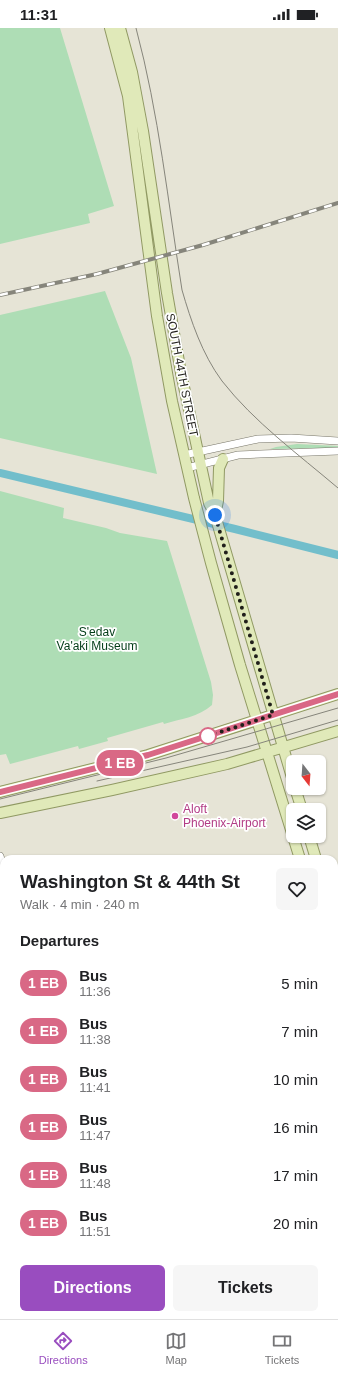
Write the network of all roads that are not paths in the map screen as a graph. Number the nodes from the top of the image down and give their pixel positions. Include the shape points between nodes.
1 (110, 28) edge
2 (120, 28) edge
3 (338, 442) edge
4 (338, 451) edge
5 (197, 452) junction
6 (184, 455) junction
7 (223, 459) junction
8 (200, 465) junction
9 (187, 468) junction
10 (215, 515) junction
11 (338, 694) edge
12 (273, 715) junction
13 (257, 720) junction
14 (338, 731) edge
15 (283, 748) junction
16 (267, 753) junction
17 (286, 758) edge
18 (0, 792) edge
19 (0, 813) edge
20 (311, 843) edge
21 (299, 855) edge
22 (315, 855) edge

1 - 6 main road, SOUTH 44TH STREET via 128,96 157,316
2 - 5 main road, SOUTH 44TH STREET via 132,72 143,131 167,293
3 - 5 street via 266,438
4 - 7 street via 238,455
5 - 6 street
5 - 8 main road, SOUTH 44TH STREET
6 - 9 main road, SOUTH 44TH STREET
7 - 8 street
7 - 10 main road via 219,468
8 - 9 street
8 - 10 main road, SOUTH 44TH STREET via 209,503
9 - 13 main road, SOUTH 44TH STREET via 204,538
10 - 12 main road, SOUTH 44TH STREET
11 - 12 main road
12 - 13 main road
12 - 15 main road, SOUTH 44TH STREET
13 - 16 main road, SOUTH 44TH STREET
13 - 18 main road via 148,755
14 - 15 main road
15 - 16 main road
15 - 17 main road, SOUTH 44TH STREET
16 - 19 main road via 172,777
16 - 21 main road, SOUTH 44TH STREET
20 - 22 main road

